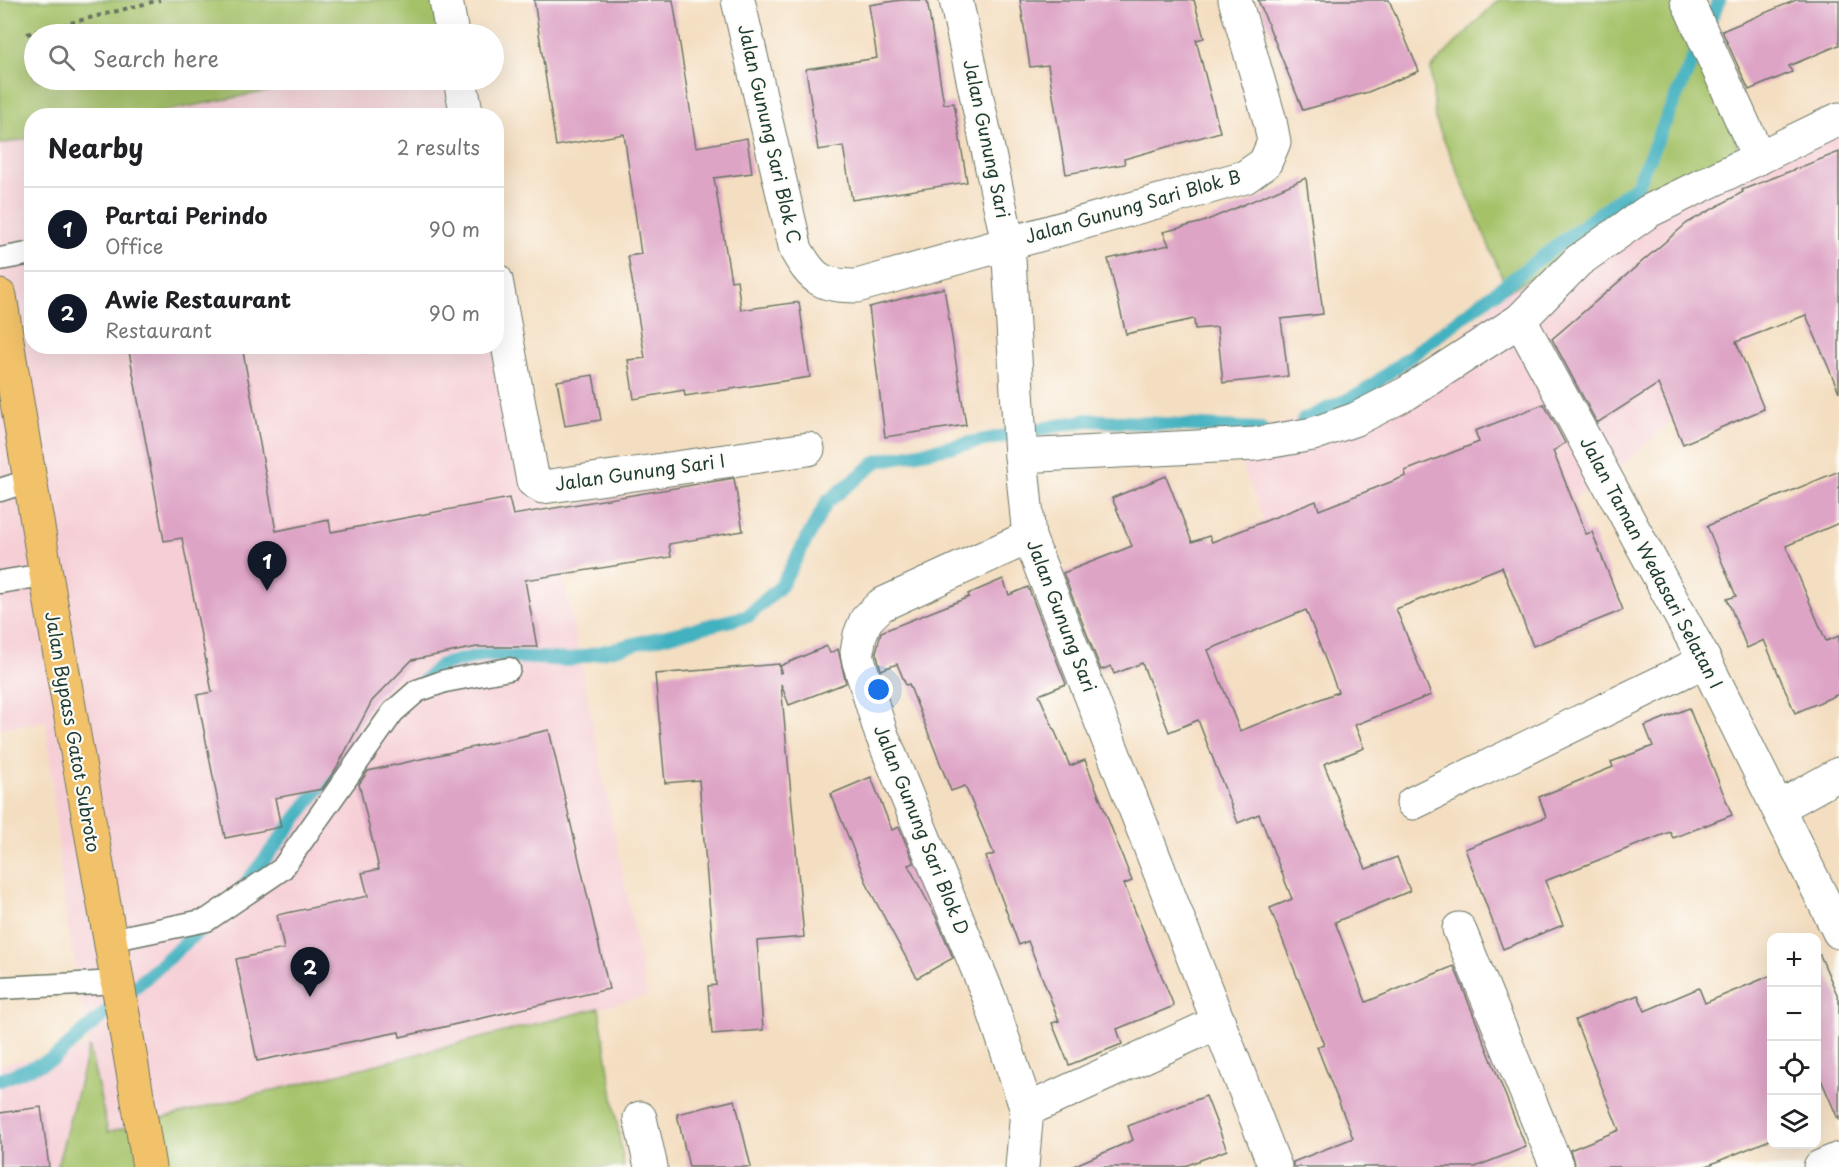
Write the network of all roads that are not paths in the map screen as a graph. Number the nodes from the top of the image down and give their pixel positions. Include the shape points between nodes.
1 (446, 0) edge
2 (738, 0) edge
3 (956, 0) edge
4 (1235, 0) edge
5 (1687, 0) edge
6 (450, 24) edge
7 (462, 90) edge
8 (465, 108) edge
9 (1839, 119) edge
10 (1759, 158) junction
11 (1008, 243) junction
12 (24, 254) edge
13 (0, 259) edge
14 (0, 296) edge
15 (1520, 320) junction
16 (504, 323) edge
17 (808, 449) dead end
18 (1021, 456) junction
19 (14, 485) edge
20 (1029, 537) junction
21 (44, 575) junction
22 (0, 582) edge
23 (1705, 661) junction
24 (509, 669) dead end
25 (1839, 774) edge
26 (1413, 803) dead end
27 (1778, 808) junction
28 (1459, 929) dead end
29 (1839, 932) edge
30 (110, 940) junction
31 (118, 982) junction
32 (0, 988) edge
33 (1219, 1022) junction
34 (1027, 1110) junction
35 (640, 1118) dead end
36 (1839, 1159) edge
37 (149, 1167) edge
38 (651, 1167) edge
39 (1022, 1167) edge
40 (1275, 1167) edge
41 (1557, 1167) edge
42 (1820, 1167) edge

1 - 6 street
2 - 11 street, Jalan Gunung Sari Blok C via 796,250 809,273 831,286 857,286
3 - 11 street, Jalan Gunung Sari
4 - 11 street, Jalan Gunung Sari Blok B via 1274,142 1265,163 1245,177
5 - 10 street
7 - 8 street
9 - 10 street
10 - 15 street via 1649,211 1578,261
11 - 18 street, Jalan Gunung Sari
12 - 13 lane
14 - 19 main road, Jalan Bypass Gatot Subroto
15 - 18 street via 1407,393 1356,419 1313,434 1255,444
15 - 23 street, Jalan Taman Wedasari Selatan I
16 - 17 street, Jalan Gunung Sari I via 533,481 543,487
18 - 20 street, Jalan Gunung Sari
19 - 21 main road, Jalan Bypass Gatot Subroto
20 - 33 street, Jalan Gunung Sari
20 - 34 street, Jalan Gunung Sari Blok D via 881,605 866,620 857,652 881,733 989,997
21 - 22 lane
21 - 30 main road, Jalan Bypass Gatot Subroto
23 - 26 street
23 - 27 street, Jalan Taman Wedasari Selatan I
24 - 30 lane via 445,681 417,691 393,712 282,869 207,920
25 - 27 street
27 - 29 street, Jalan Taman Wedasari Selatan I
28 - 41 street
30 - 31 main road, Jalan Bypass Gatot Subroto
31 - 32 lane
31 - 37 main road, Jalan Bypass Gatot Subroto
33 - 34 street
33 - 40 street, Jalan Gunung Sari
34 - 39 street, Jalan Gunung Sari Blok D
35 - 38 street
36 - 42 street

